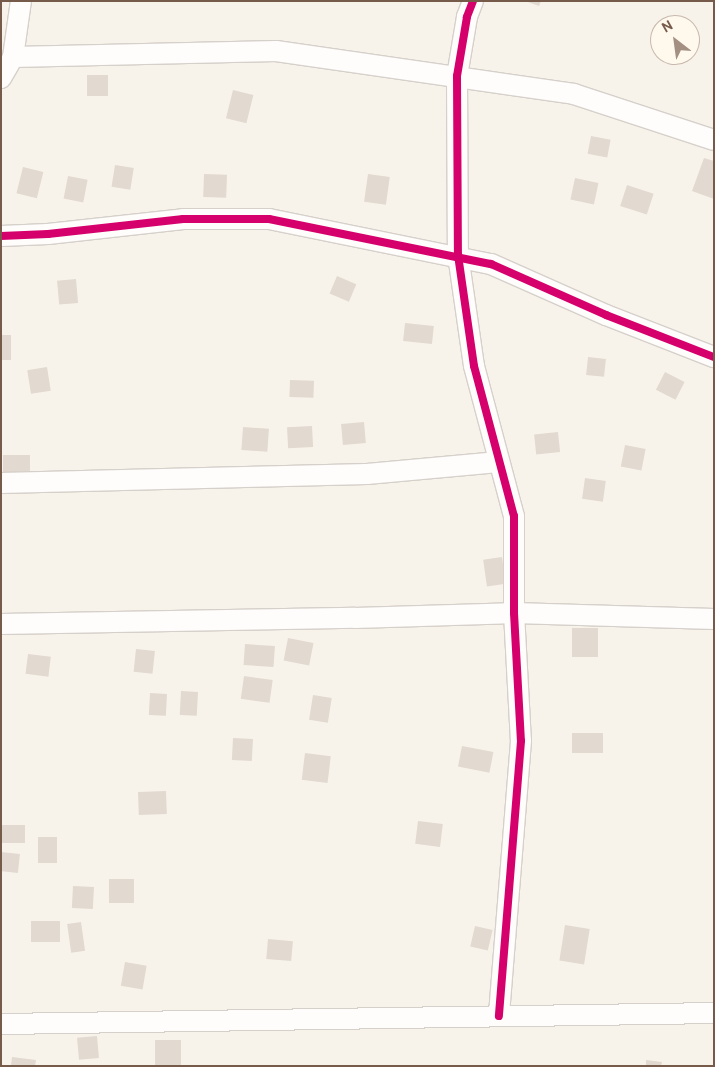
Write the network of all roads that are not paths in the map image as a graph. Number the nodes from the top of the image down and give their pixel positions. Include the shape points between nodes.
1 (21, 1) edge
2 (473, 1) edge
3 (13, 57) junction
4 (457, 76) junction
5 (1, 78) edge
6 (714, 140) edge
7 (1, 236) edge
8 (458, 255) junction
9 (714, 357) edge
10 (498, 462) junction
11 (1, 483) edge
12 (514, 613) junction
13 (714, 619) edge
14 (1, 624) edge
15 (714, 1013) edge
16 (498, 1016) junction
17 (1, 1024) edge

1 - 3 street
2 - 4 street via 467,17
3 - 4 street via 276,51
3 - 5 street
4 - 6 street via 574,94
4 - 8 street
7 - 8 street via 183,219 269,219
8 - 9 street via 491,264 606,315
8 - 10 street via 474,366
10 - 11 street via 367,474
10 - 12 street via 514,516
12 - 13 street
12 - 14 street
12 - 16 street via 521,741
15 - 16 street
16 - 17 street

